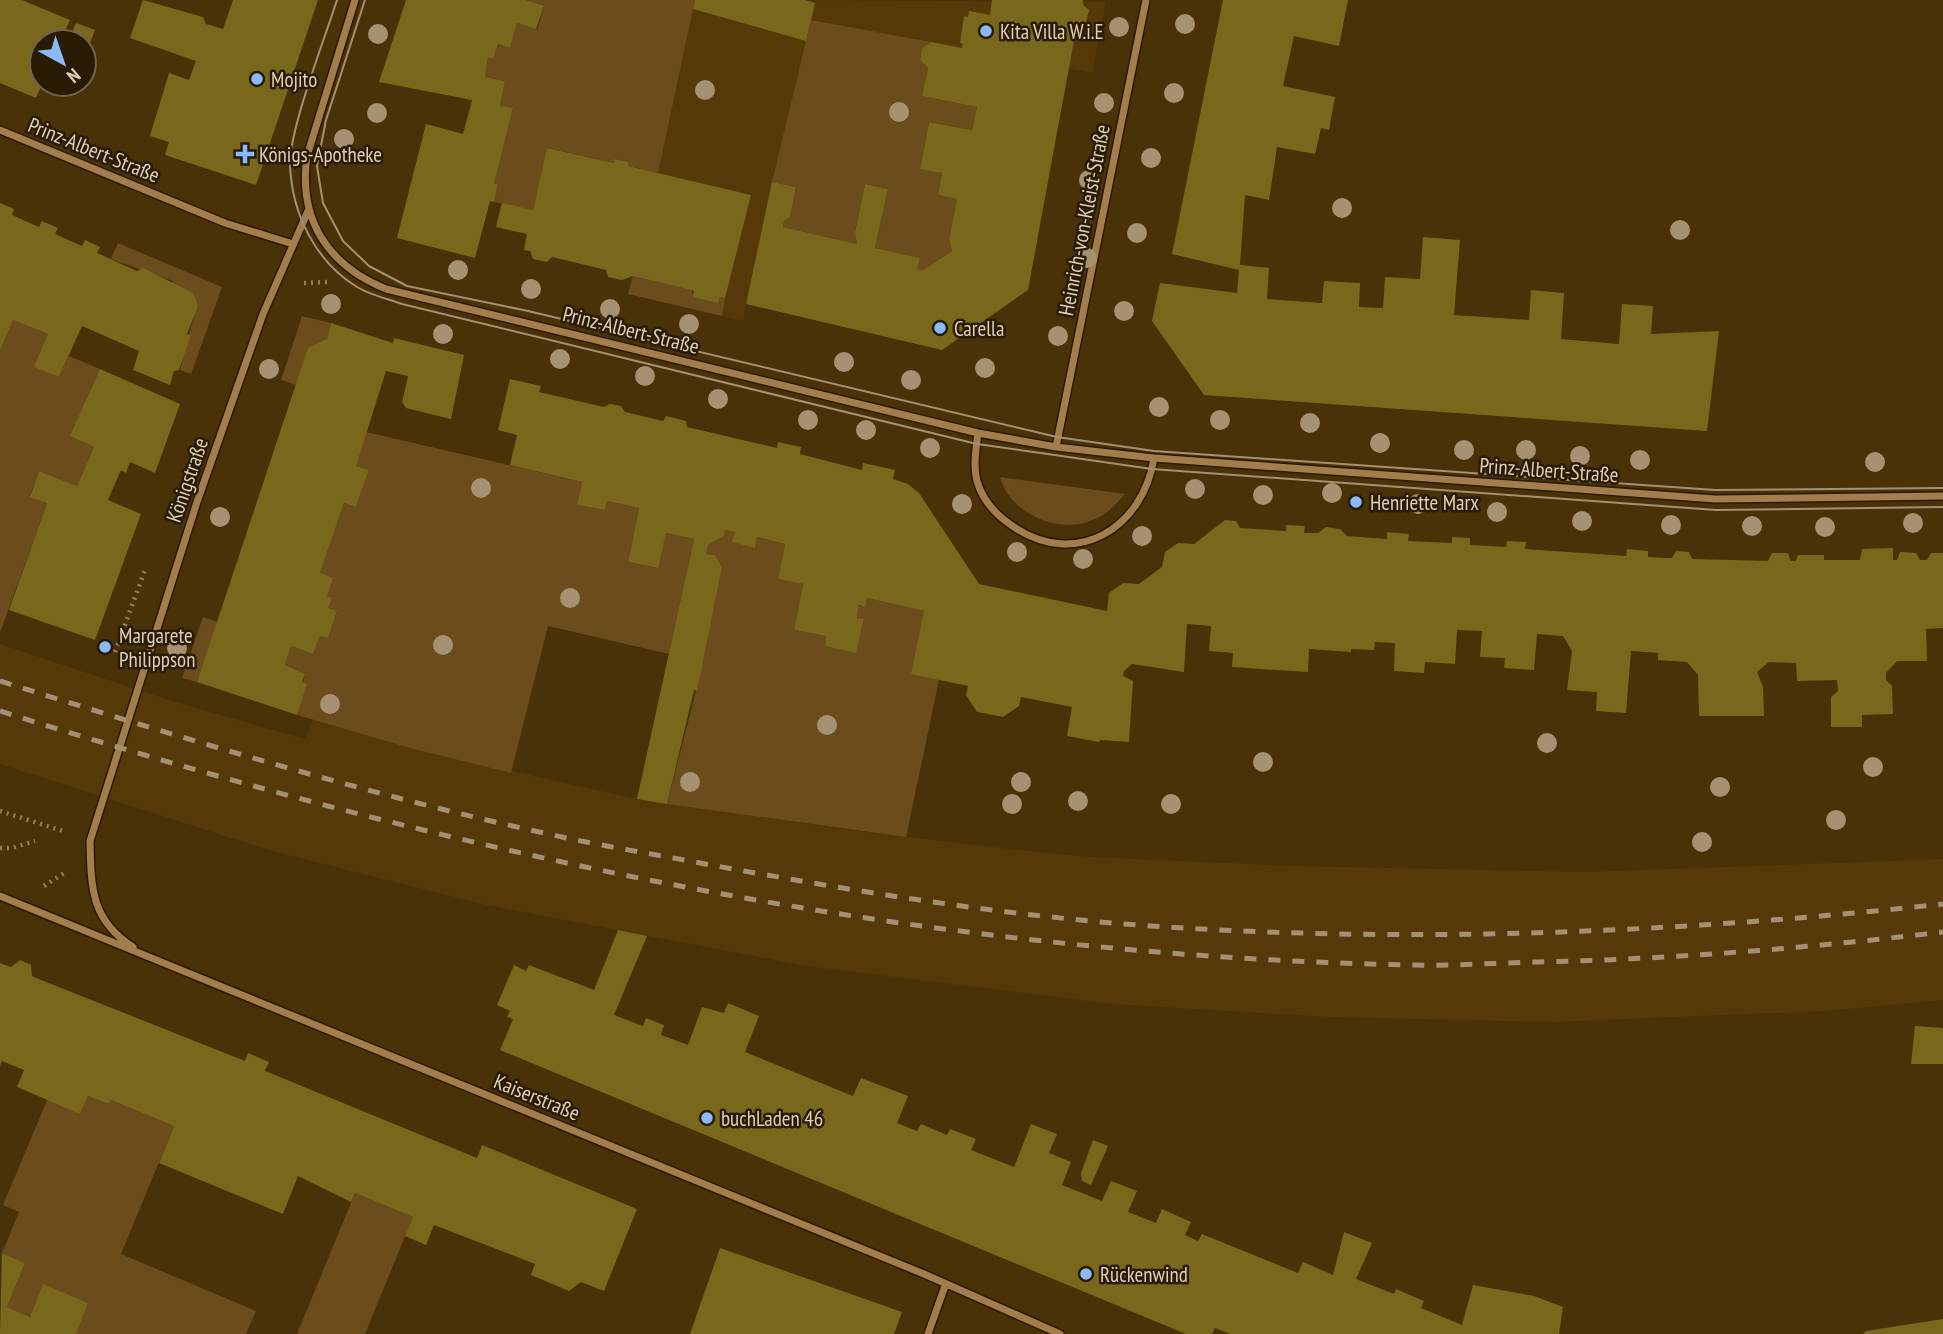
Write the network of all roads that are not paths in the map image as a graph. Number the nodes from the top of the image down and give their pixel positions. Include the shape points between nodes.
1 (355, 0) edge
2 (1146, 0) edge
3 (0, 131) edge
4 (308, 211) junction
5 (293, 244) junction
6 (978, 433) junction
7 (1056, 447) junction
8 (1154, 458) junction
9 (1943, 496) edge
10 (0, 896) edge
11 (147, 956) junction
12 (945, 1286) junction
13 (928, 1334) edge
14 (1060, 1334) edge

1 - 4 street via 307,156 303,182
2 - 7 street, Heinrich-von-Kleist-Straße
3 - 5 street, Prinz-Albert-Straße via 225,223
4 - 5 street, Königstraße
4 - 6 street, Prinz-Albert-Straße via 323,242 345,267 386,289
5 - 11 street, Königstraße via 263,314 197,502 90,842 91,879 99,915 114,935
6 - 7 street, Prinz-Albert-Straße
6 - 8 street via 975,464 984,497 999,517 1019,531 1063,544 1104,536 1121,524 1145,488
7 - 8 street, Prinz-Albert-Straße
8 - 9 street, Prinz-Albert-Straße via 1715,499
10 - 11 street, Kaiserstraße
11 - 12 street, Kaiserstraße
12 - 13 street
12 - 14 street, Kaiserstraße

